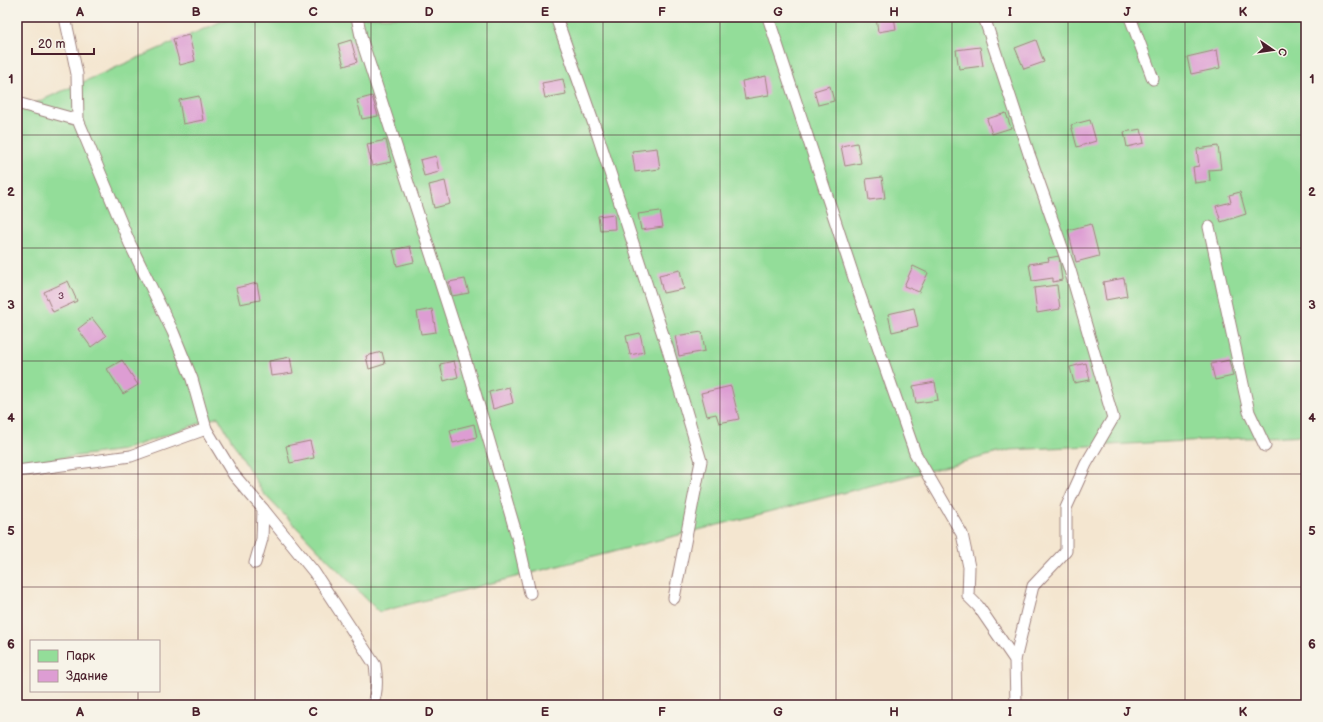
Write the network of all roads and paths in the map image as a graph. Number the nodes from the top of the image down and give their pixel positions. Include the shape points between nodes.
1 (357, 17) edge
2 (556, 17) edge
3 (768, 17) edge
4 (984, 17) edge
5 (1130, 17) edge
6 (65, 19) edge
7 (1153, 79) dead end
8 (17, 103) edge
9 (78, 120) junction
10 (1209, 227) dead end
11 (206, 429) junction
12 (1266, 446) dead end
13 (17, 471) edge
14 (263, 509) junction
15 (255, 563) dead end
16 (530, 593) dead end
17 (674, 598) dead end
18 (1015, 660) junction
19 (372, 705) edge
20 (1016, 705) edge

1 - 16 lane via 362,41 466,362 518,540
2 - 17 lane via 666,343 701,461
3 - 18 lane via 915,453 962,534 969,567 968,596 978,606
4 - 18 lane via 1028,154 1070,270 1113,418 1086,464 1066,508 1066,551 1033,586
5 - 7 lane
6 - 9 lane via 77,74
8 - 9 lane
9 - 11 lane via 130,244 173,332 192,379
10 - 12 lane via 1249,412
11 - 13 lane via 131,456
11 - 14 lane via 234,475
14 - 15 lane via 262,539
14 - 19 lane via 314,572 376,665 377,678
18 - 20 lane

